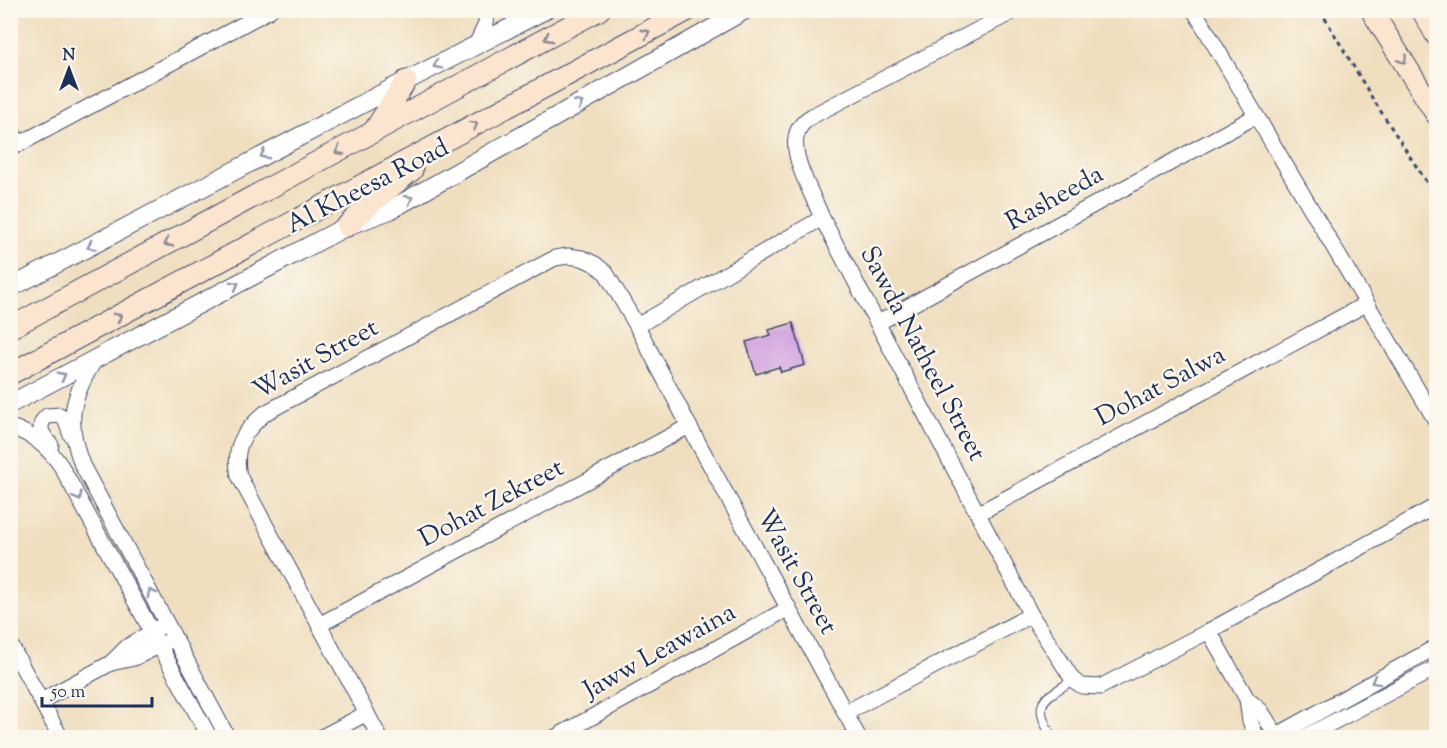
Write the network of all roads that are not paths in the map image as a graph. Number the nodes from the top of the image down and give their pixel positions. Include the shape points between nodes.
1 (270, 10) edge
2 (487, 10) edge
3 (505, 10) edge
4 (600, 10) edge
5 (688, 10) edge
6 (745, 10) edge
7 (1016, 10) edge
8 (1194, 10) edge
9 (1371, 10) edge
10 (539, 14) edge
11 (476, 45) junction
12 (406, 81) junction
13 (1437, 114) edge
14 (1256, 116) junction
15 (10, 128) edge
16 (372, 133) junction
17 (15, 147) edge
18 (434, 147) junction
19 (822, 218) junction
20 (347, 226) junction
21 (10, 288) edge
22 (1366, 304) junction
23 (878, 323) junction
24 (637, 326) junction
25 (10, 328) edge
26 (97, 358) junction
27 (10, 374) edge
28 (10, 404) edge
29 (1437, 421) edge
30 (689, 426) junction
31 (10, 428) edge
32 (77, 452) junction
33 (61, 466) junction
34 (1437, 506) edge
35 (979, 513) junction
36 (789, 608) junction
37 (1031, 615) junction
38 (167, 623) junction
39 (319, 625) junction
40 (1209, 631) junction
41 (157, 638) junction
42 (175, 638) junction
43 (10, 644) edge
44 (1432, 650) edge
45 (1436, 668) edge
46 (1073, 680) junction
47 (1246, 699) junction
48 (41, 701) junction
49 (367, 713) junction
50 (845, 713) junction
51 (1276, 737) edge
52 (61, 738) edge
53 (210, 738) edge
54 (228, 738) edge
55 (320, 738) edge
56 (380, 738) edge
57 (554, 738) edge
58 (859, 738) edge
59 (1052, 738) edge
60 (1257, 738) edge
61 (1303, 738) edge

1 - 17 street
2 - 11 street via 486,24
3 - 10 street via 521,16
4 -> 16 main road, Al Kheesa Road
18 -> 5 main road, Al Kheesa Road
20 -> 6 street, Al Kheesa Road via 390,210
7 - 19 street, Sawda Natheel Street via 805,120 795,148
8 - 14 street
9 -> 13 main road
10 - 11 street
11 -> 12 street
12 - 16 main road
12 -> 21 street
14 - 22 street
14 - 23 street, Rasheeda
15 - 17 street
16 -> 25 main road, Al Kheesa Road
18 - 20 main road
27 -> 18 main road, Al Kheesa Road
19 - 23 street, Sawda Natheel Street
19 - 24 street
26 -> 20 street, Al Kheesa Road
22 - 29 street
22 - 35 street, Dohat Salwa
23 - 35 street, Sawda Natheel Street
24 - 30 street, Wasit Street
24 - 39 street, Wasit Street via 606,273 582,258 555,258 265,413 250,426 239,446 239,476
28 -> 26 street, Al Kheesa Road
26 - 32 street via 81,382 74,402
30 - 36 street, Wasit Street
30 - 39 street, Dohat Zekreet
31 - 33 street via 35,439
32 - 33 street via 64,419 60,415 48,416 40,425 41,432
38 -> 32 street
33 -> 41 street
34 - 40 street
35 - 37 street, Sawda Natheel Street
36 - 50 street, Wasit Street
36 - 57 street, Jaww Leawaina
37 - 46 street, Sawda Natheel Street
37 - 50 street
38 - 41 street
38 - 42 street
39 - 49 street, Wasit Street
40 - 46 street via 1100,687 1082,686
40 - 47 street
41 - 42 street
41 - 48 street via 134,658 111,663
41 - 53 street
42 - 54 street
43 - 48 street
44 - 45 street
44 -> 51 street
45 - 61 street
46 - 59 lane via 1043,703 1042,718
47 - 51 street via 1261,711
47 - 60 street
48 - 52 street
49 - 55 street
49 - 56 street, Wasit Street
50 - 58 street, Wasit Street

